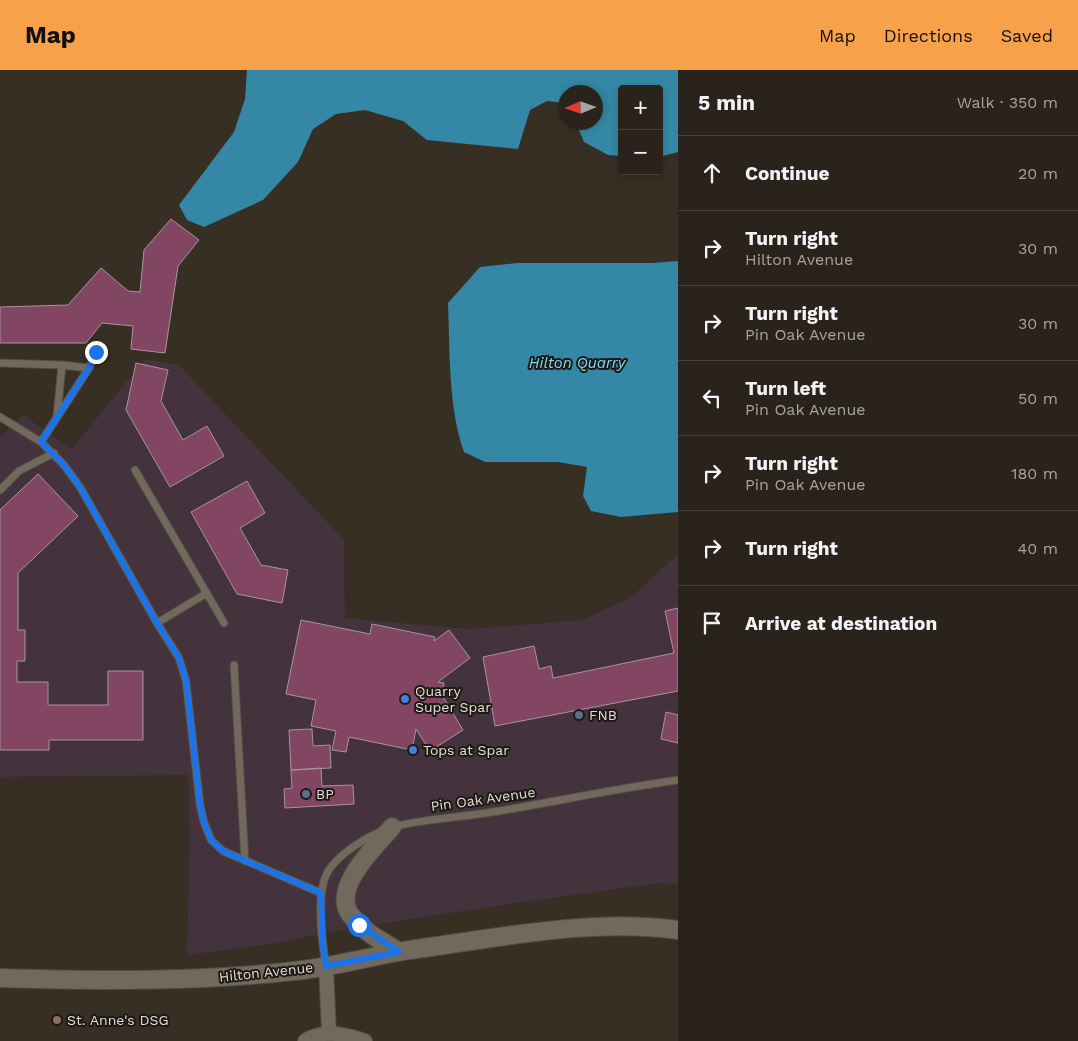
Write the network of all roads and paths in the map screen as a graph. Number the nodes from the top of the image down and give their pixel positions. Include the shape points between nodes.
1 (96, 352) dead end
2 (0, 362) edge
3 (62, 365) junction
4 (89, 368) junction
5 (0, 417) edge
6 (57, 419) junction
7 (41, 442) junction
8 (54, 453) junction
9 (135, 470) dead end
10 (0, 490) edge
11 (207, 594) junction
12 (157, 623) junction
13 (224, 623) dead end
14 (234, 665) dead end
15 (678, 780) edge
16 (392, 827) junction
17 (245, 861) junction
18 (321, 893) junction
19 (678, 930) edge
20 (399, 952) junction
21 (326, 966) junction
22 (0, 978) edge
23 (329, 1033) junction
24 (305, 1041) edge
25 (365, 1041) edge

1 - 4 lane
2 - 3 lane
3 - 4 lane
3 - 6 lane
4 - 6 lane
5 - 7 lane
6 - 7 lane
7 - 8 lane
8 - 10 lane via 19,471
8 - 12 lane via 80,487
9 - 11 lane
11 - 12 lane
11 - 13 lane
12 - 17 lane via 179,658 186,680 204,822 211,840 223,851
14 - 17 lane
15 - 16 lane, Pin Oak Avenue
16 - 18 lane, Pin Oak Avenue via 367,837 347,852 328,870
16 - 20 street via 350,878 346,894 348,910 359,925
17 - 18 lane
18 - 21 lane, Pin Oak Avenue
19 - 20 street, Hilton Avenue via 650,926 593,927 523,933
20 - 21 street, Hilton Avenue
21 - 22 street, Hilton Avenue via 224,978
21 - 23 street
23 - 24 street
23 - 25 street

